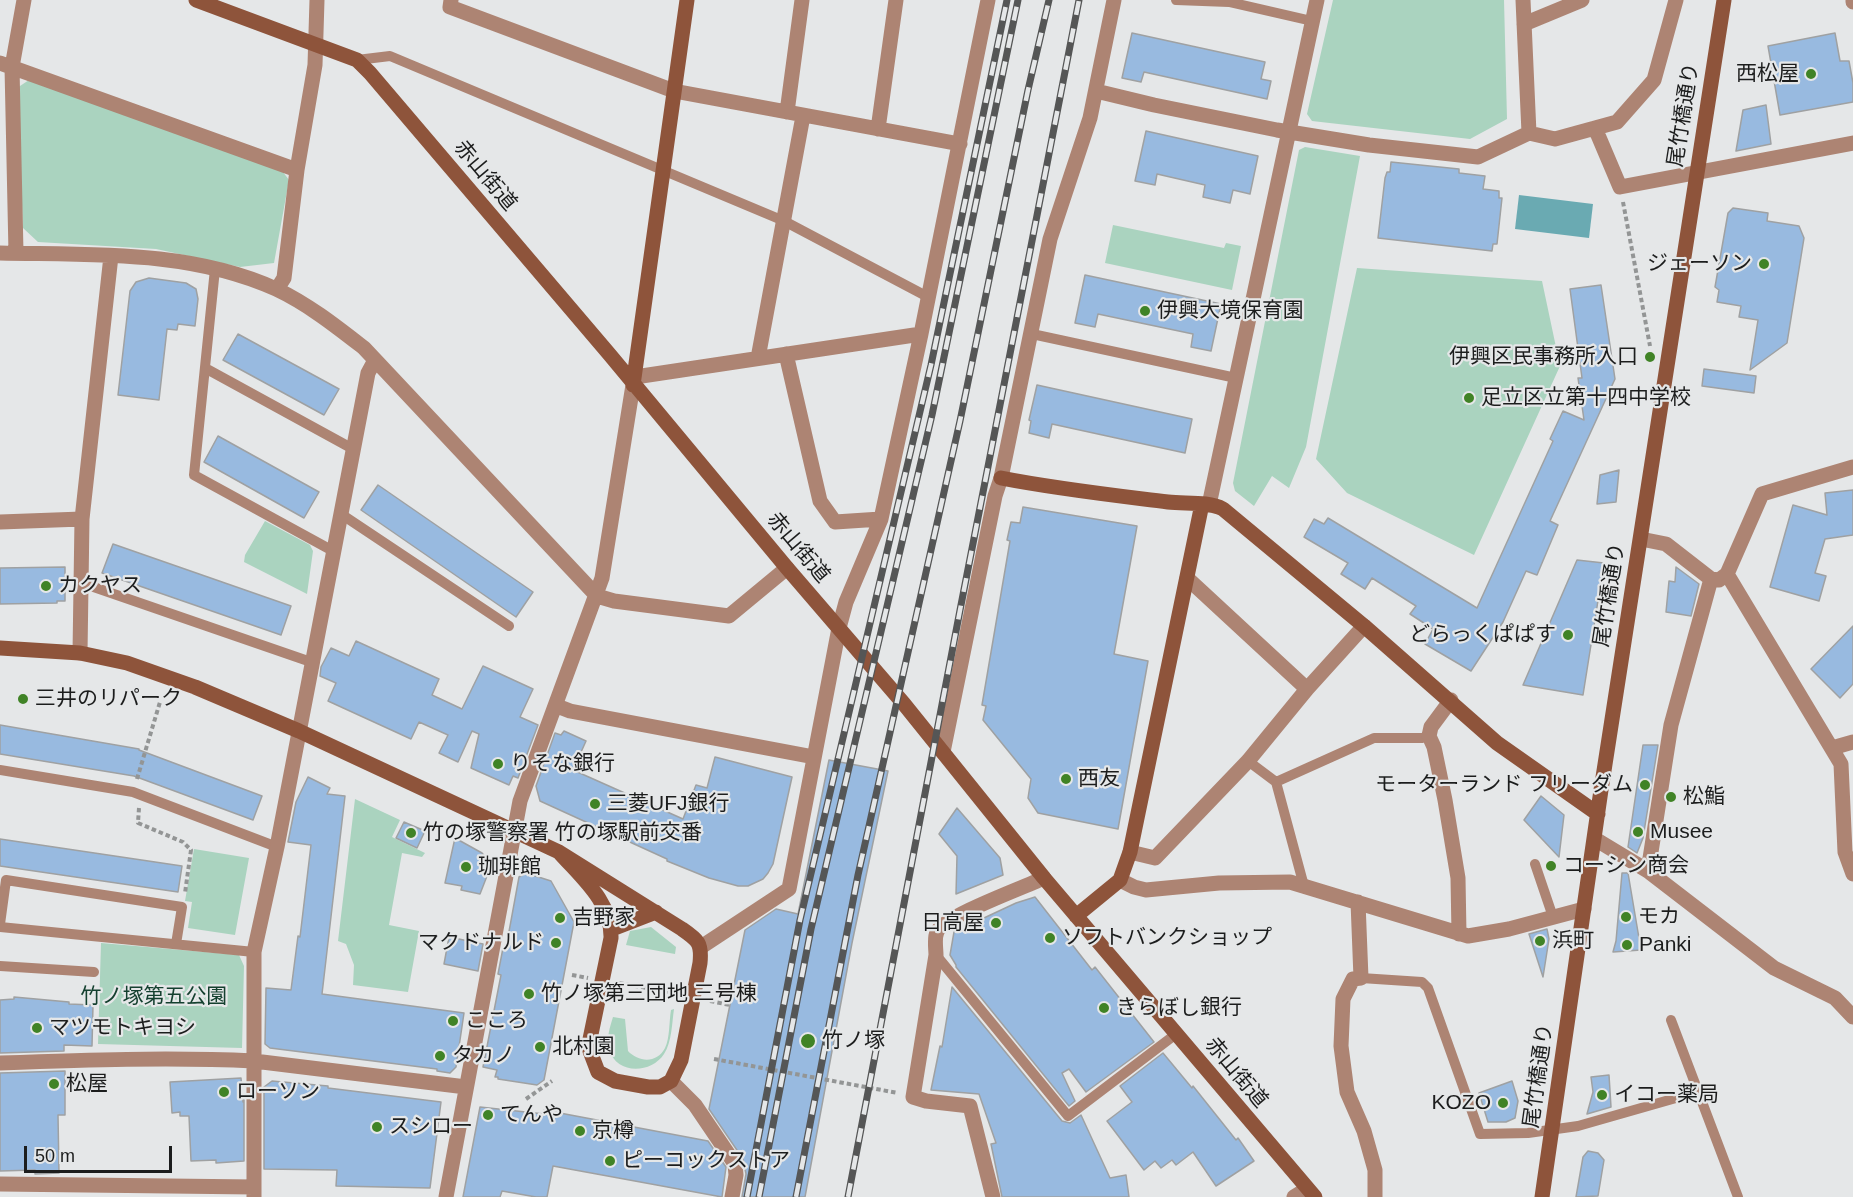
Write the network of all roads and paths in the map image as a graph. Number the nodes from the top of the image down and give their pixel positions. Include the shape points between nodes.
1 (24, 0) edge
2 (196, 0) edge
3 (317, 0) edge
4 (451, 0) edge
5 (687, 0) edge
6 (802, 0) edge
7 (896, 0) edge
8 (988, 0) edge
9 (1114, 0) edge
10 (1176, 0) edge
11 (1317, 0) edge
12 (1523, 0) edge
13 (1582, 0) edge
14 (1676, 0) edge
15 (1724, 0) edge
16 (1312, 21) junction
17 (1524, 24) junction
18 (316, 45) junction
19 (357, 60) junction
20 (6, 65) edge
21 (674, 91) junction
22 (1096, 91) junction
23 (787, 112) junction
24 (803, 116) junction
25 (1595, 128) junction
26 (878, 129) junction
27 (1287, 132) junction
28 (1529, 133) junction
29 (1853, 143) edge
30 (960, 144) junction
31 (297, 171) junction
32 (663, 171) junction
33 (1696, 173) junction
34 (1620, 187) junction
35 (784, 221) junction
36 (0, 253) edge
37 (16, 253) junction
38 (111, 256) junction
39 (215, 269) junction
40 (277, 289) junction
41 (928, 297) junction
42 (921, 334) junction
43 (1032, 334) junction
44 (1650, 346) dead end
45 (786, 354) junction
46 (759, 358) junction
47 (375, 360) junction
48 (205, 368) junction
49 (1236, 378) junction
50 (634, 381) junction
51 (353, 449) junction
52 (1853, 467) edge
53 (1001, 478) junction
54 (1205, 504) junction
55 (341, 514) junction
56 (82, 519) junction
57 (881, 519) junction
58 (0, 522) edge
59 (1641, 539) junction
60 (333, 551) junction
61 (787, 568) junction
62 (1727, 574) junction
63 (1187, 578) junction
64 (1711, 579) junction
65 (82, 583) junction
66 (597, 596) junction
67 (509, 626) dead end
68 (1364, 626) junction
69 (839, 628) junction
70 (0, 648) edge
71 (80, 653) junction
72 (312, 662) junction
73 (1307, 689) junction
74 (1450, 700) junction
75 (557, 706) junction
76 (299, 731) junction
77 (1429, 736) junction
78 (1853, 742) edge
79 (1832, 748) junction
80 (943, 752) junction
81 (814, 757) junction
82 (1248, 761) junction
83 (0, 770) edge
84 (1276, 782) junction
85 (1598, 814) junction
86 (514, 831) junction
87 (1595, 839) junction
88 (277, 847) junction
89 (559, 852) junction
90 (1130, 852) junction
91 (1535, 864) dead end
92 (1648, 871) junction
93 (1853, 874) edge
94 (1044, 878) junction
95 (1120, 880) junction
96 (1304, 886) junction
97 (1358, 903) junction
98 (1584, 909) junction
99 (656, 912) junction
100 (1076, 916) junction
101 (1553, 917) junction
102 (0, 926) edge
103 (612, 929) junction
104 (1459, 934) junction
105 (176, 944) junction
106 (701, 947) junction
107 (254, 952) junction
108 (936, 955) junction
109 (0, 966) edge
110 (94, 972) dead end
111 (572, 975) dead end
112 (1360, 978) junction
113 (603, 981) junction
114 (693, 997) junction
115 (730, 1005) dead end
116 (1853, 1017) edge
117 (1671, 1020) dead end
118 (1176, 1034) junction
119 (714, 1059) dead end
120 (254, 1061) junction
121 (0, 1063) edge
122 (552, 1081) dead end
123 (671, 1082) junction
124 (466, 1087) junction
125 (880, 1089) dead end
126 (1697, 1092) junction
127 (526, 1099) dead end
128 (1552, 1130) junction
129 (0, 1184) edge
130 (254, 1192) edge
131 (1305, 1194) edge
132 (446, 1197) edge
133 (732, 1197) edge
134 (993, 1197) edge
135 (1375, 1197) edge
136 (1542, 1197) edge
137 (1738, 1197) edge

1 - 20 street
2 - 18 street, 赤山街道
3 - 18 street
4 - 21 street via 450,7
5 - 21 street
6 - 23 street
7 - 26 street
8 - 30 street
9 - 22 street
10 - 16 lane via 1229,2
11 - 16 street
12 - 17 street
13 - 17 street
14 - 25 street via 1654,80 1617,122
15 - 33 street, 尾竹橋通り
16 - 27 street
17 - 28 street
18 - 19 street, 赤山街道
18 - 31 street
19 - 32 lane via 390,56
19 - 50 street, 赤山街道
20 - 31 street
20 - 37 street
21 - 23 street
21 - 32 street
22 - 27 street
22 - 43 street via 1050,239
23 - 24 street
24 - 26 street
24 - 35 street
25 - 28 street via 1555,139
25 - 34 street
26 - 30 street
27 - 28 street via 1478,158
27 - 49 street
29 - 33 street
30 - 41 street
31 - 40 street via 284,278
32 - 35 lane
32 - 50 street
33 - 34 street
33 - 59 street, 尾竹橋通り
34 - 44 path
35 - 41 lane
35 - 46 street
36 - 37 street
37 - 38 street
38 - 39 street
38 - 56 street
39 - 40 street
39 - 48 lane
40 - 47 street via 333,324
41 - 42 street
42 - 45 street
42 - 57 street
43 - 49 lane
43 - 53 street
45 - 46 street
45 - 57 street via 820,501 835,522
46 - 50 street
47 - 51 street via 368,373
47 - 66 street
48 - 51 lane
48 - 60 lane via 194,475
49 - 54 street
50 - 61 street, 赤山街道
50 - 66 street
51 - 55 street
52 - 62 street via 1761,494
53 - 54 street
53 - 80 street via 994,496
54 - 63 street
54 - 68 street via 1223,509
55 - 60 street
55 - 67 lane
56 - 58 street
56 - 65 street
57 - 69 street
59 - 64 street via 1666,544
59 - 85 street, 尾竹橋通り
60 - 72 street
61 - 66 street via 729,616
61 - 69 street, 赤山街道
62 - 64 street via 1719,580
62 - 79 street
63 - 73 street
63 - 90 street
64 - 92 street via 1671,725
65 - 71 street
65 - 72 lane
66 - 75 street
68 - 73 street
68 - 74 street
69 - 80 street, 赤山街道
69 - 81 street
70 - 71 street
71 - 76 street via 165,675
72 - 76 street
73 - 82 street
74 - 77 street
74 - 85 street via 1497,743
75 - 81 street
75 - 86 street via 520,801
76 - 86 street
76 - 88 street
77 - 84 lane via 1374,738
77 - 104 street via 1458,878
78 - 79 street
79 - 93 street via 1841,764 1845,852
80 - 94 street, 赤山街道
81 - 106 street via 789,889
82 - 84 lane
82 - 90 street via 1155,858
83 - 88 lane via 133,792
84 - 96 lane
85 - 87 street, 尾竹橋通り
86 - 89 street
86 - 124 street
87 - 92 street
87 - 98 street, 尾竹橋通り
88 - 107 street
89 - 99 street
89 - 103 street via 599,898
90 - 95 street
91 - 101 lane
92 - 116 street via 1774,968 1834,998
94 - 100 street, 赤山街道
94 - 108 street via 943,924 936,932
95 - 96 street via 1146,890 1290,882
95 - 100 street
96 - 97 street
97 - 104 street
97 - 112 street
98 - 101 street
98 - 128 street, 尾竹橋通り
99 - 103 street
99 - 106 street
100 - 118 street, 赤山街道
101 - 104 street via 1499,931
102 - 105 lane
102 - 105 lane via 6,880 182,907
103 - 113 street
105 - 107 lane
106 - 114 street
107 - 120 street
108 - 118 lane via 1068,1116
108 - 134 street via 913,1096 970,1106
109 - 110 lane
111 - 113 path
112 - 128 lane via 1422,981 1428,988 1480,1134
112 - 135 street via 1353,979 1343,999 1341,1046 1347,1092 1375,1170
113 - 114 path
113 - 123 street via 590,1039 598,1072 615,1081 648,1087
114 - 115 path
114 - 123 street via 681,1060
117 - 126 lane
118 - 131 street, 赤山街道
119 - 125 path
120 - 121 street
120 - 124 street
120 - 130 street
122 - 127 path
123 - 133 street via 694,1105 735,1164
124 - 132 street
126 - 128 lane
126 - 137 lane
128 - 136 street, 尾竹橋通り
129 - 130 street

